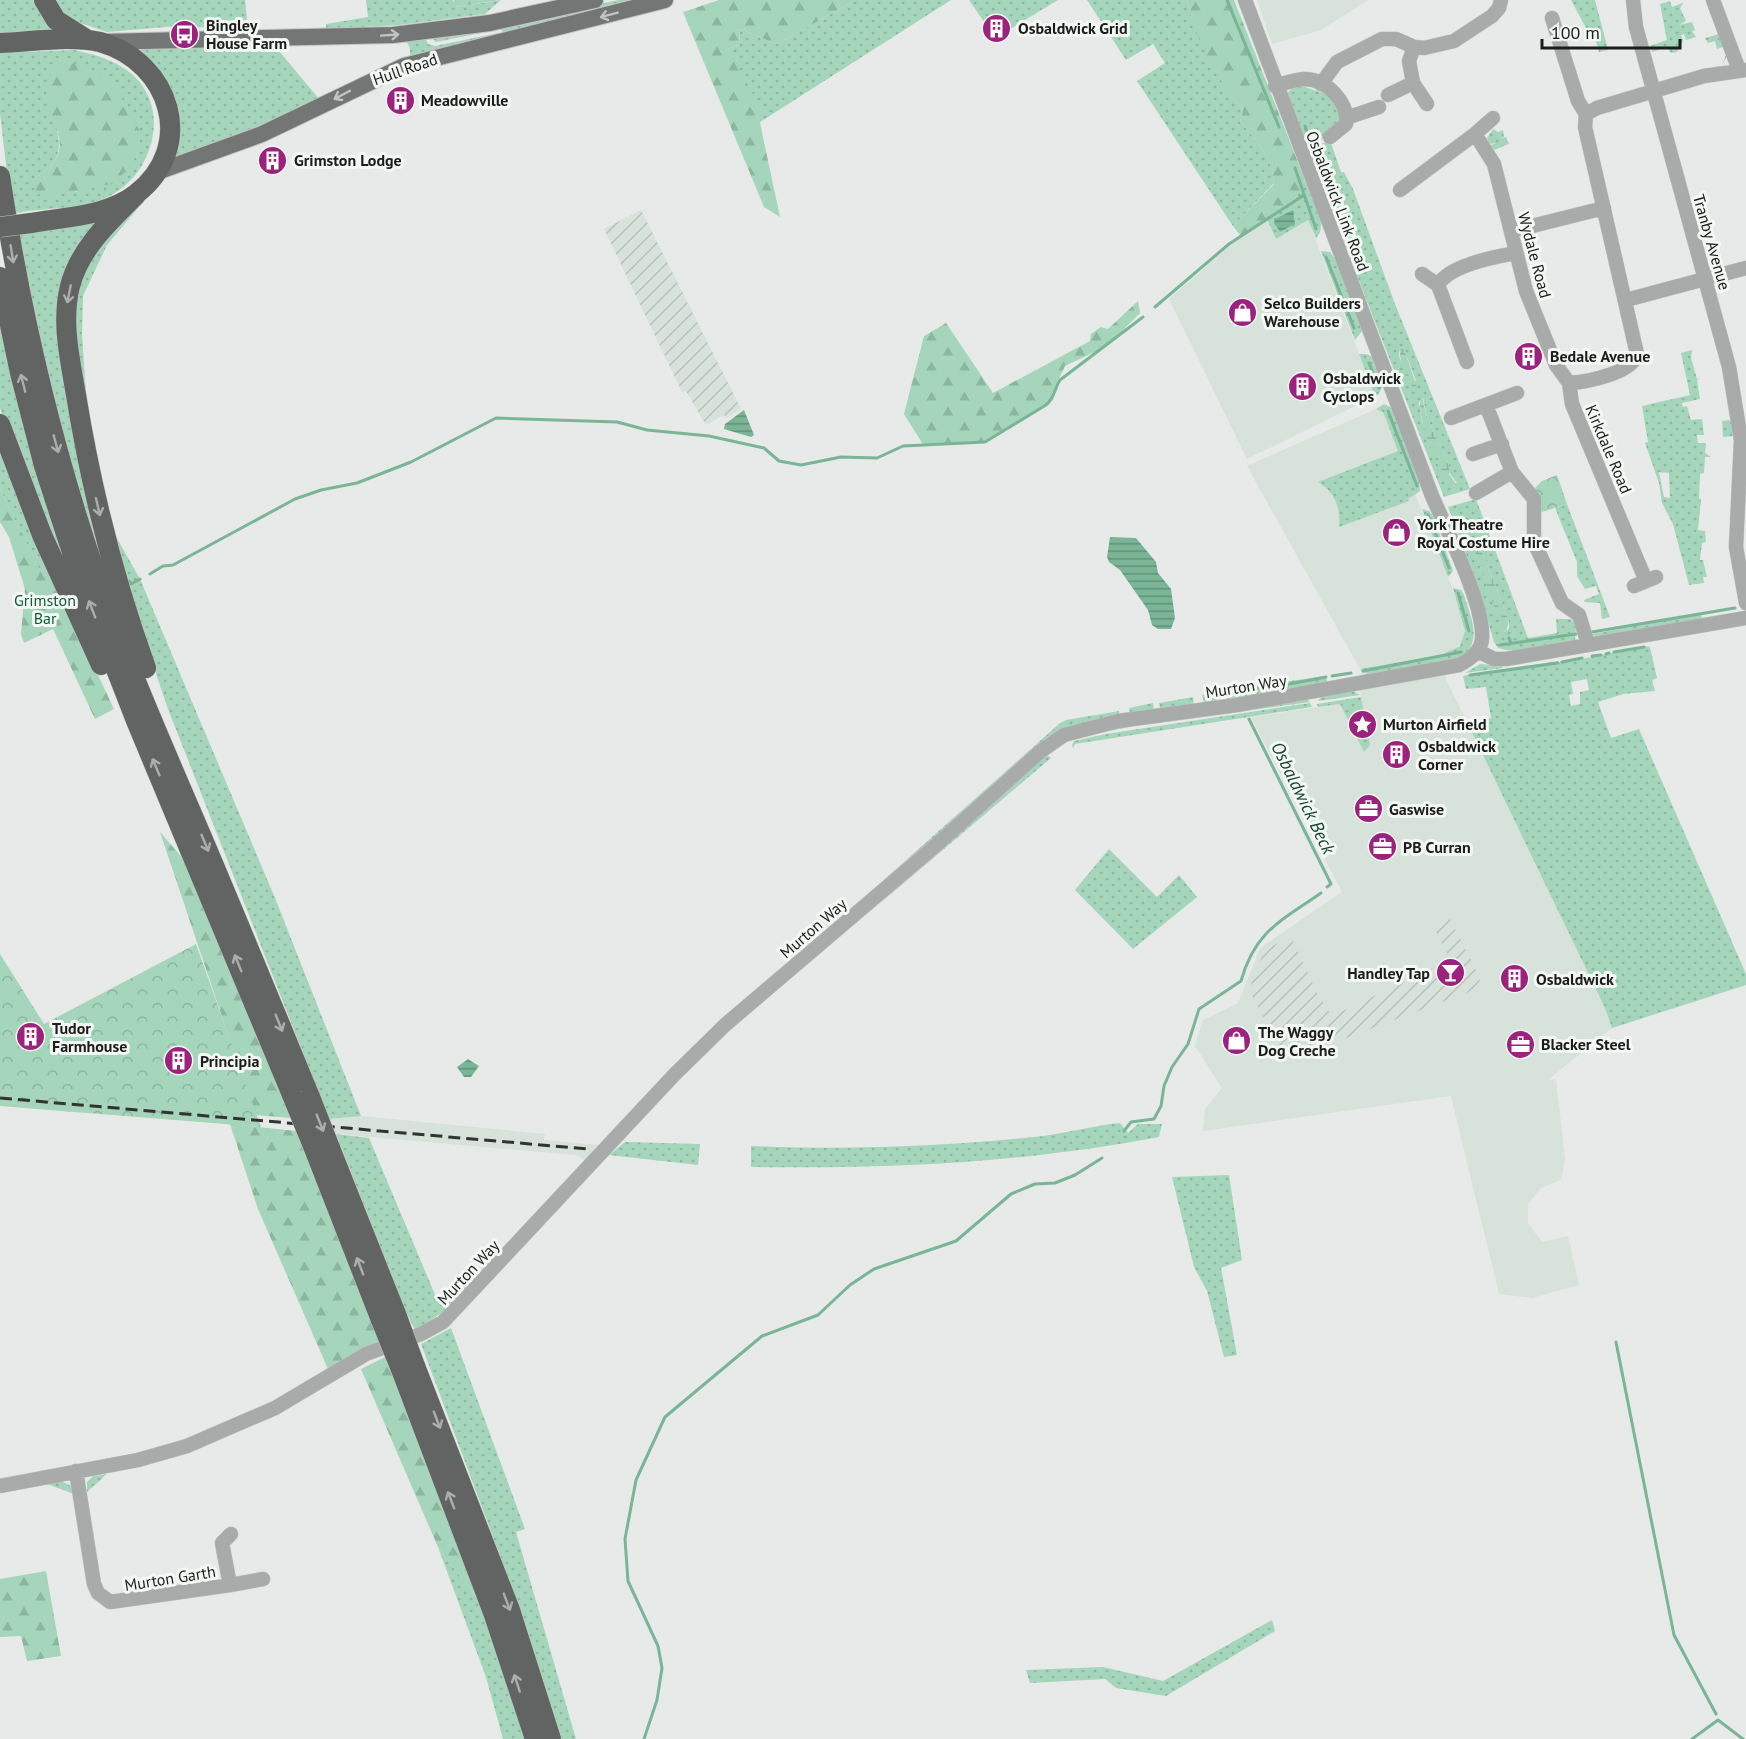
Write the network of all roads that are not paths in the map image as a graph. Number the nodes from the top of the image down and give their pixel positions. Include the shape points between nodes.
1 (44, 0) edge
2 (595, 0) edge
3 (665, 0) edge
4 (1245, 0) edge
5 (1501, 0) edge
6 (1633, 0) edge
7 (1713, 0) edge
8 (1552, 18) dead end
9 (94, 41) junction
10 (9, 43) edge
11 (1414, 47) junction
12 (1742, 70) edge
13 (1413, 83) junction
14 (1321, 84) junction
15 (1275, 86) junction
16 (1653, 91) junction
17 (1388, 95) dead end
18 (1427, 104) dead end
19 (1378, 107) dead end
20 (1586, 114) junction
21 (1346, 118) junction
22 (1493, 118) dead end
23 (1475, 134) junction
24 (1330, 137) dead end
25 (157, 172) junction
26 (0, 176) edge
27 (1408, 189) dead end
28 (136, 195) junction
29 (1604, 208) junction
30 (0, 227) edge
31 (1512, 231) junction
32 (1516, 253) junction
33 (1746, 268) edge
34 (1422, 274) dead end
35 (0, 277) edge
36 (1705, 278) junction
37 (1438, 285) junction
38 (1626, 300) junction
39 (1467, 362) dead end
40 (1569, 382) junction
41 (1517, 393) dead end
42 (1486, 405) junction
43 (1451, 418) dead end
44 (0, 424) edge
45 (1502, 444) junction
46 (1473, 454) dead end
47 (1512, 472) junction
48 (1742, 490) edge
49 (1476, 493) dead end
50 (1645, 581) dead end
51 (1746, 601) edge
52 (1746, 618) edge
53 (1586, 636) junction
54 (1478, 651) junction
55 (137, 723) junction
56 (192, 813) junction
57 (301, 1096) junction
58 (409, 1369) junction
59 (76, 1471) junction
60 (0, 1486) edge
61 (221, 1538) dead end
62 (263, 1579) dead end
63 (230, 1585) junction
64 (534, 1739) edge
65 (551, 1739) edge

1 - 9 highway via 56,20
9 -> 2 main road, Hull Road via 393,35 490,23
3 -> 25 main road, Hull Road via 404,66 262,134
4 - 15 street, Osbaldwick Link Road
5 - 11 street via 1496,12 1465,36 1437,46
6 - 16 street, Tranby Avenue
7 - 12 street
8 - 20 street via 1578,101
9 - 10 highway
9 - 25 highway via 124,51 147,68 164,93 170,135
11 - 13 street via 1409,61
11 - 14 street via 1389,38 1373,43 1337,62
12 - 16 street
13 - 17 street
13 - 18 street
14 - 15 street via 1305,79
14 - 21 street via 1338,97
15 - 54 street, Osbaldwick Link Road via 1465,576 1481,627
16 - 20 street
16 - 36 street, Tranby Avenue
19 - 21 street
20 - 29 street via 1585,127
21 - 24 street via 1342,129
22 - 23 street
23 - 27 street
23 - 31 street, Wydale Road via 1494,164
25 - 28 highway
26 -> 56 highway via 22,309 59,457 94,568
28 - 30 highway, bridge via 104,210
28 -> 56 highway via 92,240 79,263 67,303 67,337 81,430 102,524 131,624 177,754
29 - 31 street
29 - 38 street
31 - 32 street, Wydale Road
32 - 37 street via 1479,261 1443,278
32 - 40 street, Wydale Road via 1529,299 1556,365
33 - 36 street
34 - 37 street
55 -> 35 highway via 60,518 20,373
36 - 38 street
36 - 48 street, Tranby Avenue via 1739,421
37 - 39 street via 1456,351
38 - 40 street, Kirkdale Road via 1635,361 1627,368
40 - 50 street, Kirkdale Road via 1572,404
41 - 42 street
42 - 43 street
42 - 45 street
44 - 55 highway via 69,596 114,690
45 - 46 street
45 - 47 street
47 - 49 street
47 - 53 street via 1534,499 1534,542 1563,603 1579,615
48 - 51 street, Tranby Avenue via 1736,547
52 - 53 street
53 - 54 street via 1500,660
54 - 59 street, Murton Way via 1459,665 1277,698 1118,721 1064,735 725,1025 442,1322 366,1354 228,1431 160,1455
57 -> 55 highway
56 -> 57 highway
57 - 58 highway, bridge
64 -> 58 highway
58 -> 65 highway via 510,1610
59 - 60 street, Murton Way
59 - 63 street, Murton Garth via 94,1584 103,1598 120,1602
61 - 63 street, Murton Garth
62 - 63 street, Murton Garth

